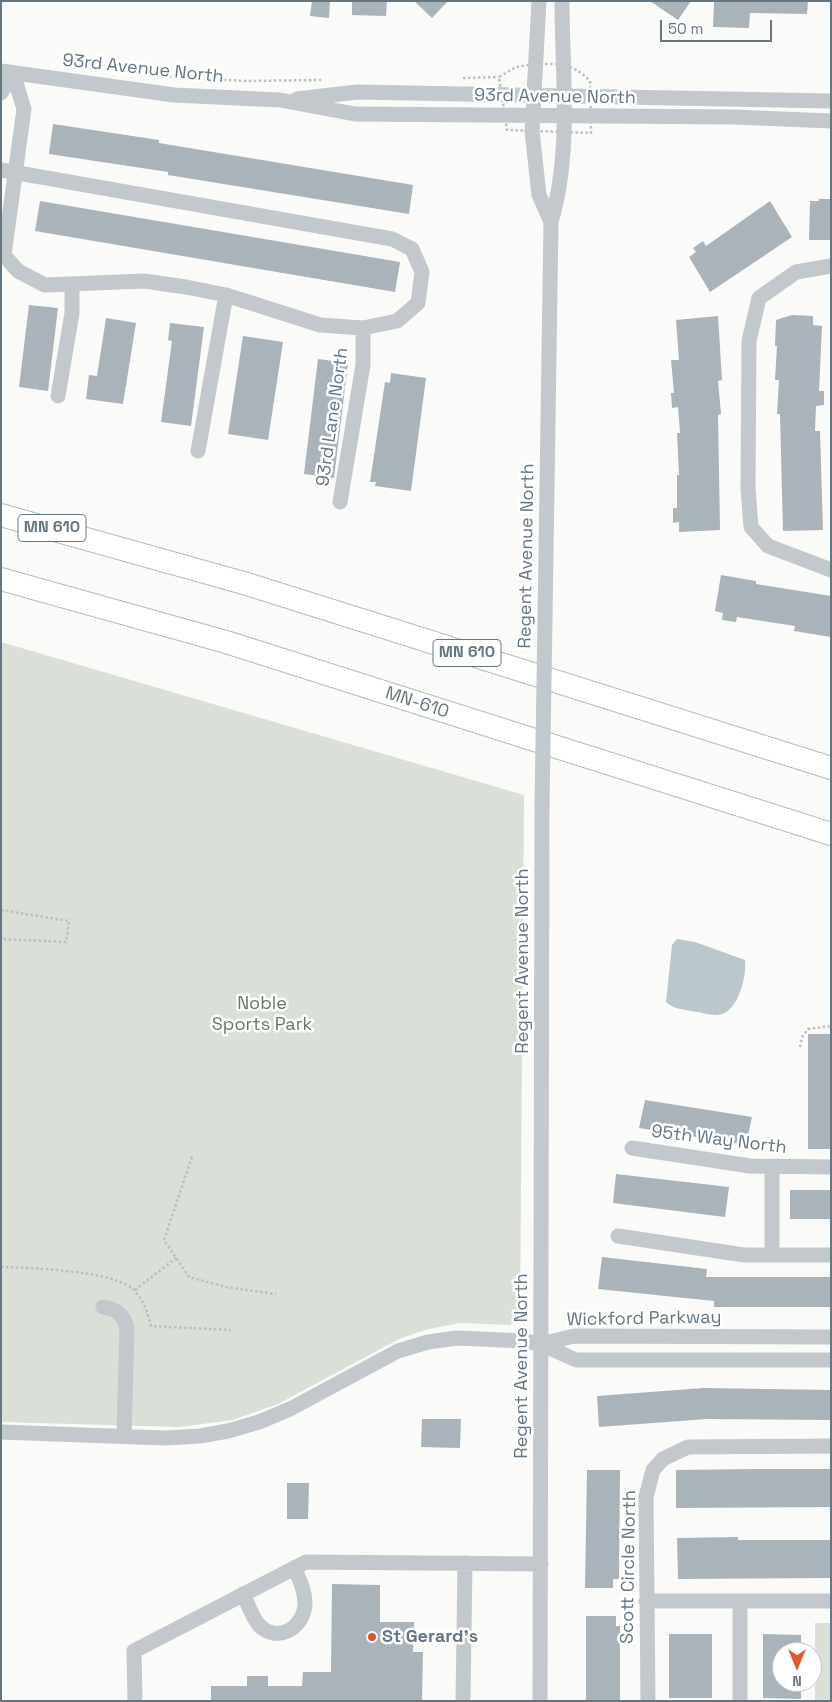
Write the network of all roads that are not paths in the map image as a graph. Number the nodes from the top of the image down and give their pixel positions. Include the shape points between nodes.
1 (539, 1) edge
2 (562, 1) edge
3 (7, 72) edge
4 (1, 93) edge
5 (533, 95) junction
6 (564, 96) junction
7 (280, 100) junction
8 (831, 101) edge
9 (533, 116) junction
10 (564, 117) junction
11 (831, 121) edge
12 (8, 171) edge
13 (551, 222) junction
14 (2, 255) edge
15 (831, 266) edge
16 (72, 284) junction
17 (226, 295) junction
18 (363, 328) junction
19 (58, 396) dead end
20 (198, 451) dead end
21 (1, 502) edge
22 (340, 502) dead end
23 (1, 515) edge
24 (103, 542) junction
25 (831, 570) edge
26 (1, 579) edge
27 (1, 592) edge
28 (226, 642) junction
29 (831, 768) edge
30 (831, 834) edge
31 (632, 1148) dead end
32 (772, 1167) junction
33 (831, 1167) edge
34 (618, 1236) dead end
35 (772, 1255) junction
36 (831, 1255) edge
37 (103, 1307) dead end
38 (831, 1337) edge
39 (541, 1344) junction
40 (831, 1360) edge
41 (1, 1432) edge
42 (124, 1436) junction
43 (831, 1446) edge
44 (465, 1563) junction
45 (540, 1564) junction
46 (294, 1568) junction
47 (243, 1594) junction
48 (646, 1601) junction
49 (740, 1601) junction
50 (831, 1601) edge
51 (135, 1701) edge
52 (463, 1701) edge
53 (540, 1701) edge
54 (648, 1701) edge
55 (740, 1701) edge

1 - 5 street, Regent Avenue North
2 - 6 street, Regent Avenue North
3 - 4 street
3 - 7 street, 93rd Avenue North via 174,95
3 - 12 street, 93rd Lane North via 24,109
5 - 6 street, 93rd Avenue North
5 - 7 street, 93rd Avenue North via 358,92
5 - 9 street, Regent Avenue North
6 - 8 street, 93rd Avenue North
6 - 10 street, Regent Avenue North
7 - 9 street, 93rd Avenue North via 355,114
9 - 10 street, 93rd Avenue North
9 - 13 street, Regent Avenue North via 539,195
10 - 11 street, 93rd Avenue North via 734,117
10 - 13 street, Regent Avenue North via 560,194
12 - 14 street, 93rd Lane North
12 - 18 street via 392,239 412,249 422,272 418,303 397,321
13 - 39 street, Regent Avenue North, bridge via 542,806
14 - 16 street, 93rd Lane North via 18,271 44,285
15 - 25 street via 796,272 760,298 749,341 748,488 751,527 768,546
16 - 17 street, 93rd Lane North via 144,281
16 - 19 street via 72,313
17 - 18 street, 93rd Lane North via 320,325
17 - 20 street
18 - 22 street, 93rd Lane North via 363,365
21 - 24 highway
23 - 24 highway, MN 610
24 - 29 highway, MN 610
26 - 28 highway, MN-610
27 - 28 highway
28 - 30 highway, MN-610
31 - 32 street, 95th Way North
32 - 33 street, 95th Way North
32 - 35 street
34 - 35 street via 744,1255
35 - 36 street
37 - 42 street via 121,1314 127,1328
38 - 39 street, Wickford Parkway via 574,1336
39 - 40 street, Wickford Parkway via 576,1360
39 - 42 street via 457,1338 428,1342 398,1351 290,1409 228,1432 165,1438
39 - 45 street, Regent Avenue North
41 - 42 street
43 - 48 street, Scott Circle North via 688,1447 663,1459 654,1470 646,1497
44 - 45 street
44 - 46 street via 306,1562
44 - 52 street
45 - 53 street, Regent Avenue North
46 - 47 street
46 - 47 street via 303,1586 305,1605 302,1619 294,1628 282,1634 268,1632 258,1624
47 - 51 street via 134,1651
48 - 49 street
48 - 54 street, Scott Circle North
49 - 50 street
49 - 55 street

